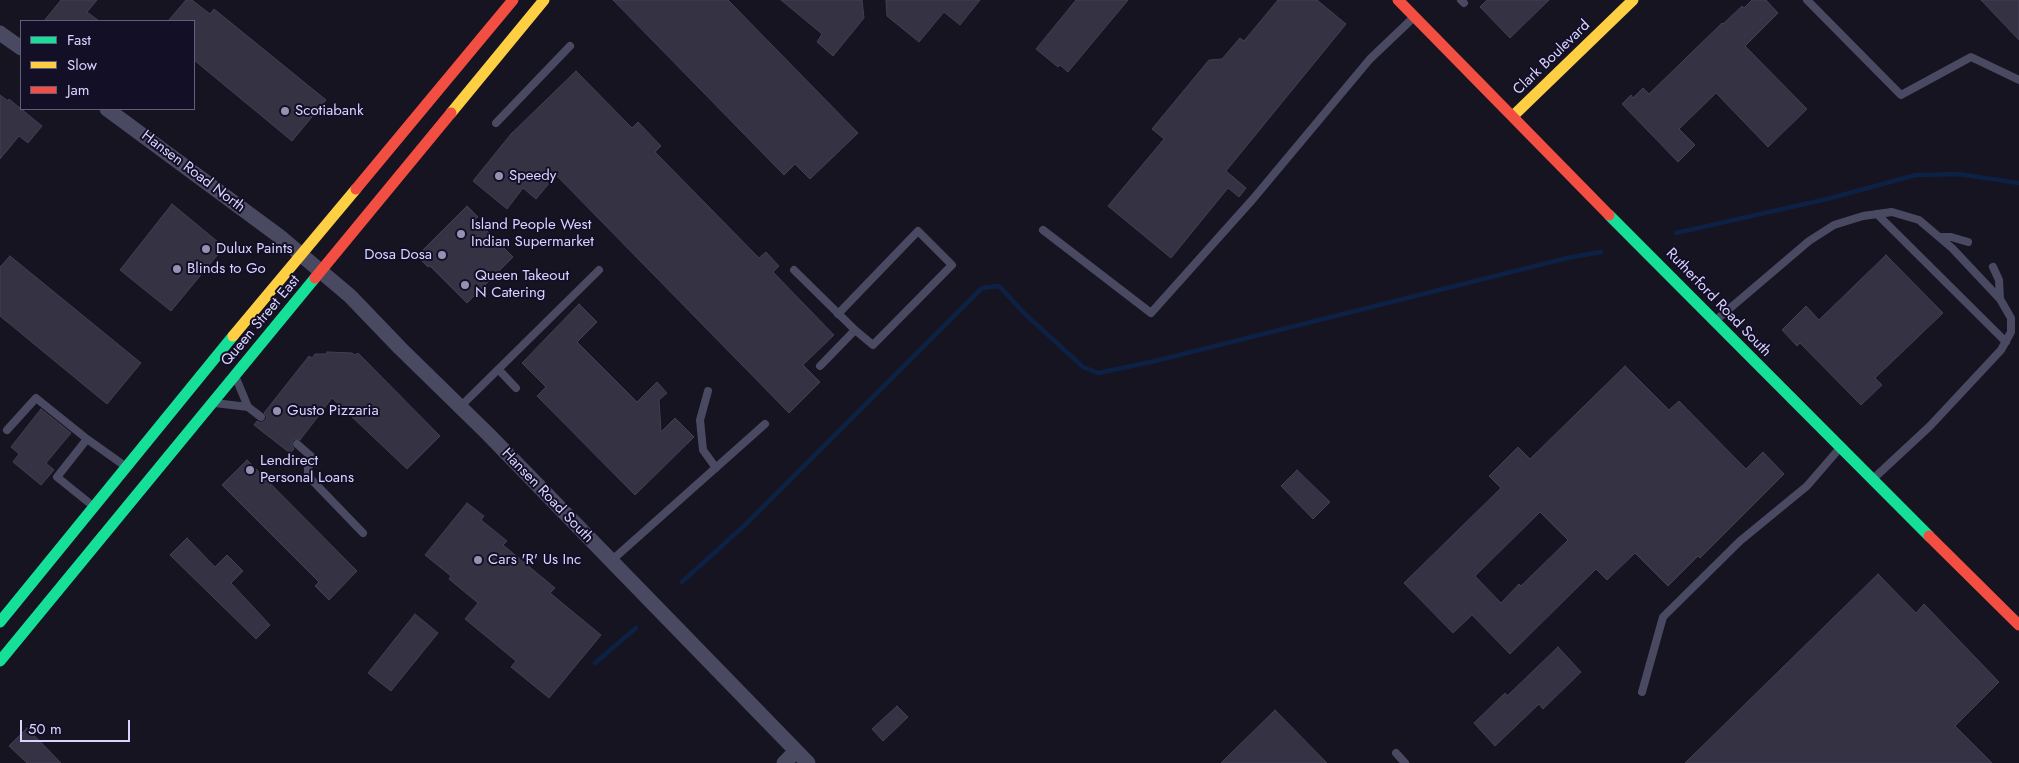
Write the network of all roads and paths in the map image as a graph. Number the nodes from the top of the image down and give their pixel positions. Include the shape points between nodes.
1 (513, 0) edge
2 (544, 0) edge
3 (1633, 0) edge
4 (1807, 0) edge
5 (1406, 3) edge
6 (1414, 17) junction
7 (0, 33) edge
8 (570, 46) dead end
9 (20, 47) edge
10 (2019, 80) edge
11 (108, 110) edge
12 (1513, 116) junction
13 (496, 123) dead end
14 (1876, 214) junction
15 (1043, 230) dead end
16 (279, 236) joint
17 (1940, 237) junction
18 (1968, 242) dead end
19 (301, 255) junction
20 (1993, 267) dead end
21 (599, 270) dead end
22 (794, 270) dead end
23 (322, 272) junction
24 (2000, 299) junction
25 (838, 314) junction
26 (1715, 321) junction
27 (855, 330) junction
28 (2006, 342) junction
29 (820, 366) dead end
30 (499, 370) junction
31 (235, 376) junction
32 (516, 388) dead end
33 (708, 391) dead end
34 (213, 403) junction
35 (460, 407) junction
36 (248, 408) junction
37 (261, 417) dead end
38 (765, 424) dead end
39 (7, 430) dead end
40 (88, 438) junction
41 (297, 444) dead end
42 (1840, 448) junction
43 (127, 468) junction
44 (716, 468) junction
45 (1873, 479) junction
46 (94, 507) junction
47 (363, 533) dead end
48 (611, 561) junction
49 (0, 622) edge
50 (2019, 625) edge
51 (0, 660) edge
52 (1642, 692) dead end
53 (796, 751) junction
54 (1396, 753) dead end
55 (784, 763) edge
56 (808, 763) edge
57 (1405, 763) edge

1 - 19 main road, Queen Street East
2 - 23 main road, Queen Street East
3 - 12 main road, Clark Boulevard
4 - 10 lane via 1901,96 1971,57
5 - 6 main road, Rutherford Road South
6 - 12 main road, Rutherford Road South
6 - 15 lane via 1370,58 1253,199 1151,314
7 - 9 street
8 - 13 lane
11 - 16 street, Hansen Road North
12 - 26 main road, Rutherford Road South
14 - 17 lane via 1892,212 1919,220
14 - 26 lane via 1834,225 1809,241
14 - 28 lane
16 - 19 street, Hansen Road South
17 - 18 lane
17 - 24 lane
19 - 23 street, Hansen Road South
19 - 43 main road, Queen Street East
20 - 24 lane via 1999,280
21 - 30 lane
22 - 25 lane
23 - 31 main road, Queen Street East
23 - 35 street, Hansen Road South
24 - 28 lane via 2011,318 2011,332
25 - 27 lane
25 - 27 lane via 918,230 952,265 873,345
26 - 42 main road, Rutherford Road South
27 - 29 lane
28 - 45 lane via 1930,426
30 - 32 lane
30 - 35 lane
31 - 34 main road, Queen Street East
31 - 36 lane
33 - 44 lane via 700,420 703,450
34 - 36 lane
34 - 51 main road, Queen Street East
35 - 48 street, Hansen Road South
36 - 37 lane
38 - 44 lane
39 - 40 lane via 36,398
40 - 43 lane
40 - 46 lane via 57,478
41 - 47 lane via 314,458 308,468 308,476
42 - 45 main road, Rutherford Road South
42 - 52 lane via 1808,486 1740,541 1663,617
43 - 46 main road, Queen Street East
44 - 48 lane
45 - 50 main road, Rutherford Road South
46 - 49 main road, Queen Street East
48 - 53 street, Hansen Road South
53 - 55 street
53 - 56 street, Hansen Road South
54 - 57 lane

